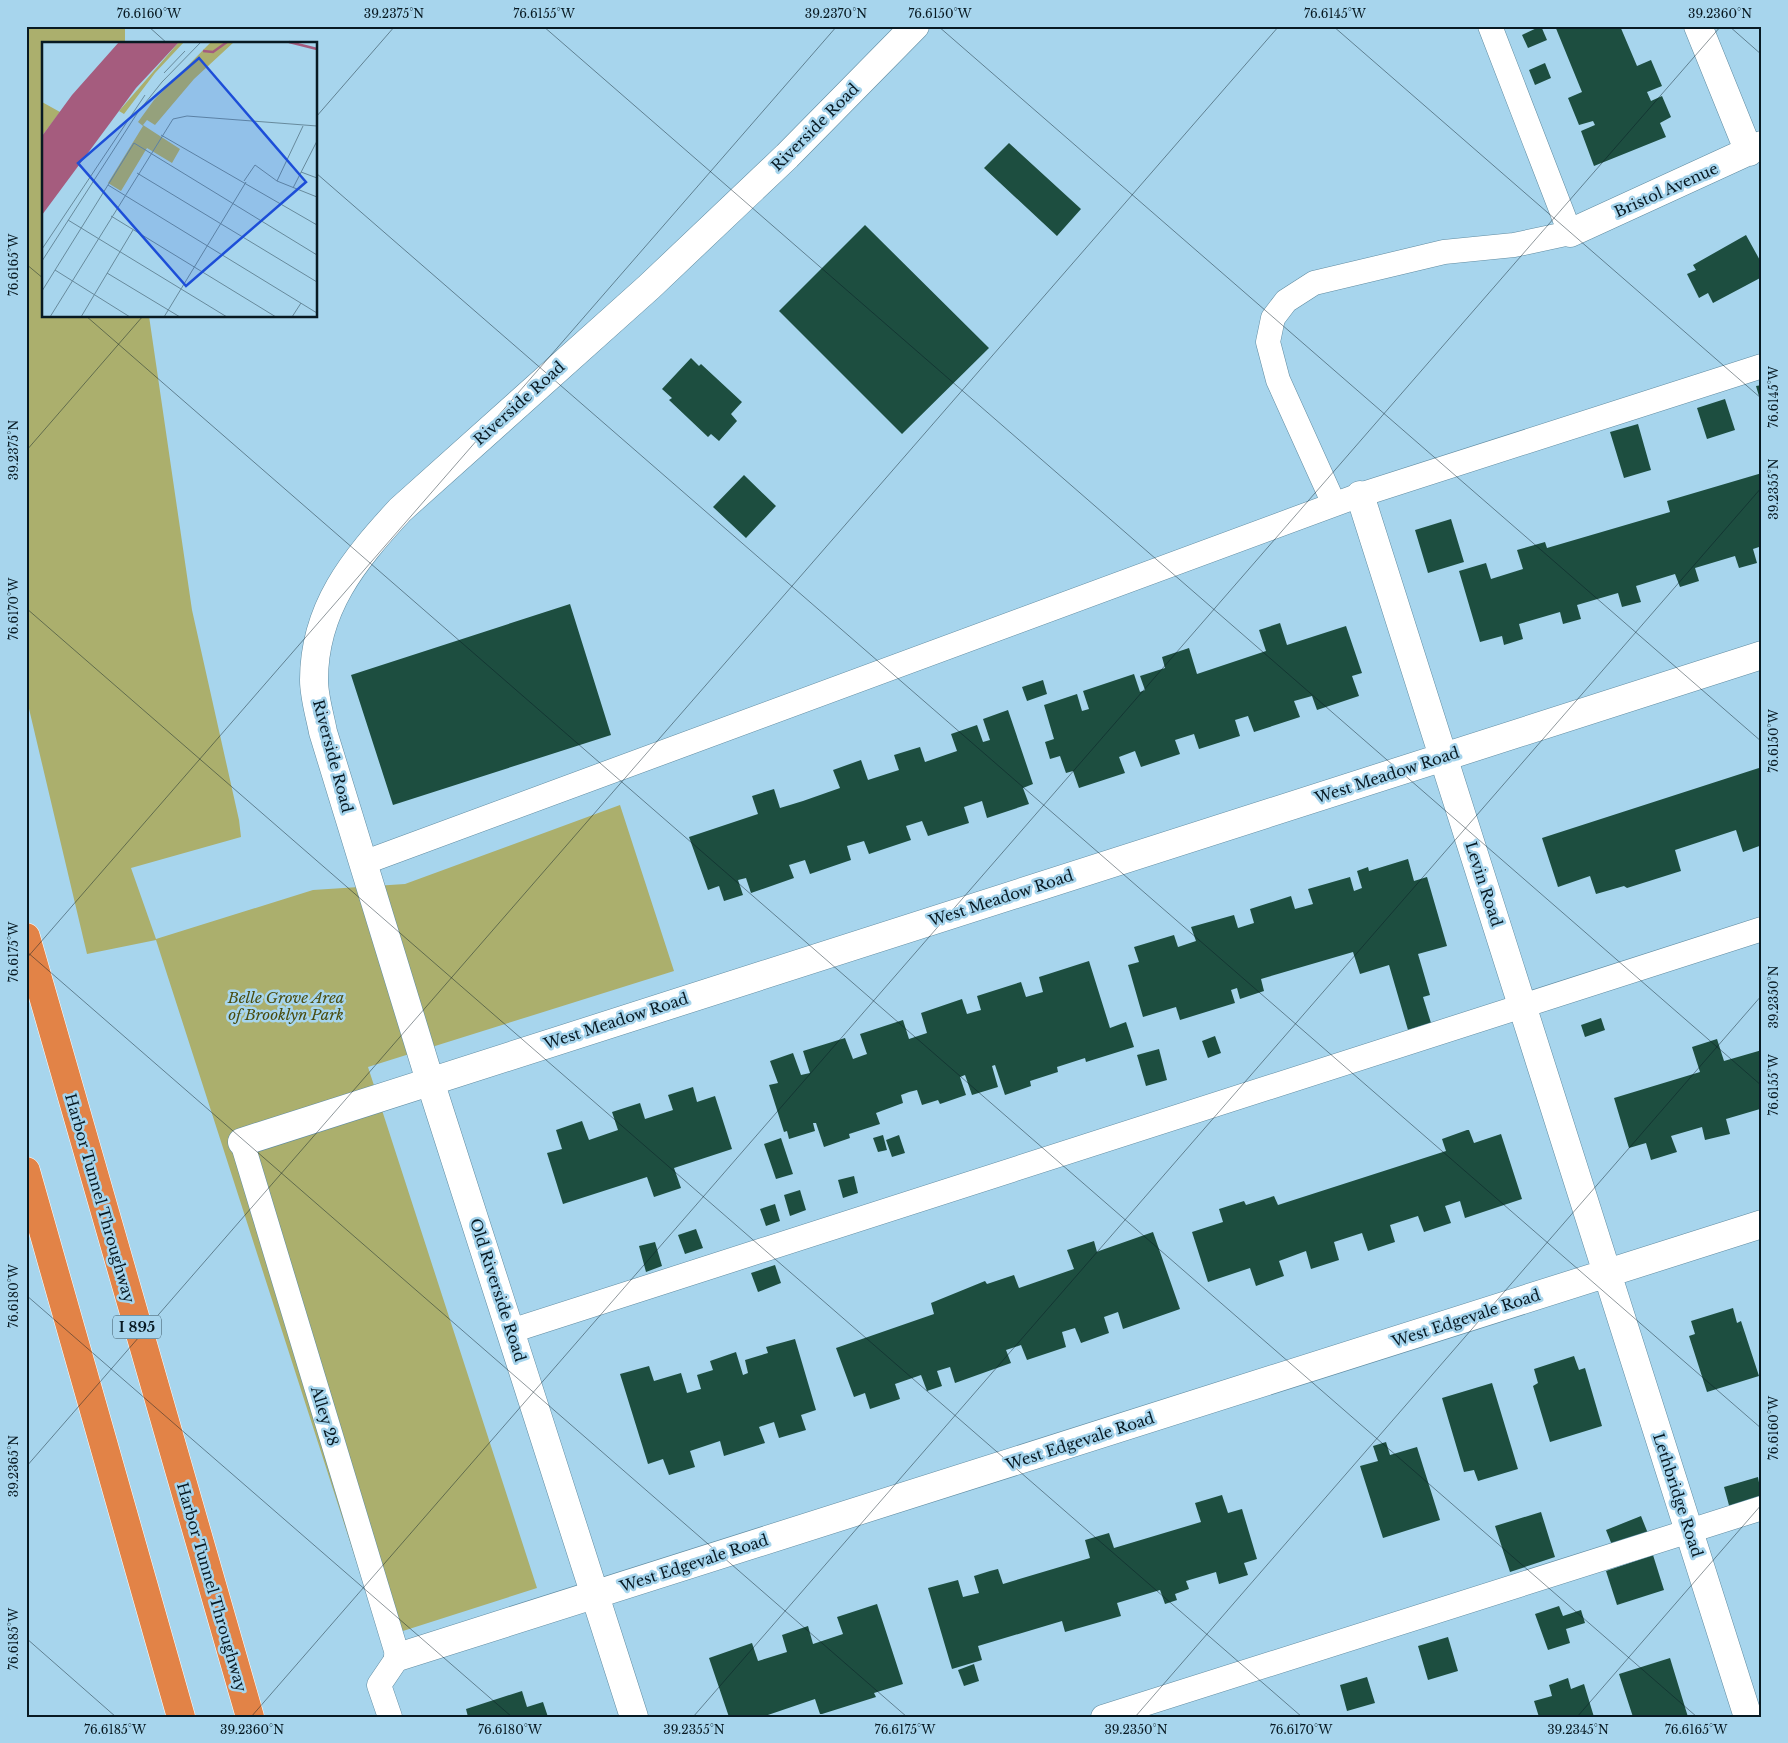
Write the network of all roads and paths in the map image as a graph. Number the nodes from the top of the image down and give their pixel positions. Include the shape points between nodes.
1 (915, 26) edge
2 (1490, 26) edge
3 (1698, 26) edge
4 (1756, 149) edge
5 (1570, 233) junction
6 (1762, 366) edge
7 (1360, 495) junction
8 (1334, 504) junction
9 (1762, 655) edge
10 (1444, 756) junction
11 (363, 863) junction
12 (1762, 928) edge
13 (26, 937) edge
14 (1522, 1006) junction
15 (430, 1081) junction
16 (242, 1142) joint
17 (26, 1171) edge
18 (1762, 1224) edge
19 (1607, 1273) junction
20 (511, 1331) junction
21 (1762, 1508) edge
22 (1689, 1531) junction
23 (595, 1595) junction
24 (398, 1657) junction
25 (181, 1717) edge
26 (250, 1717) edge
27 (390, 1717) edge
28 (634, 1717) edge
29 (1103, 1717) edge
30 (1748, 1717) edge

1 - 11 street, Riverside Road via 787,156 656,280 400,510 364,549 330,600 316,644 314,681 323,732
2 - 5 lane
3 - 4 street
4 - 5 street, Bristol Avenue
5 - 8 lane via 1514,244 1444,252 1314,283 1286,301 1273,318 1268,342 1278,380
6 - 7 lane
7 - 8 lane
7 - 10 street, Levin Road
8 - 11 lane
9 - 10 street, West Meadow Road
10 - 14 street, Levin Road
10 - 15 street, West Meadow Road
11 - 15 street, Old Riverside Road
12 - 14 lane
13 - 26 highway, Harbor Tunnel Throughway / I 895
14 - 19 street, Levin Road
14 - 20 lane
15 - 16 street, West Meadow Road
15 - 20 street, Old Riverside Road
16 - 24 lane, Alley 28
17 - 25 highway
18 - 19 street, West Edgevale Road
19 - 22 street, Lethbridge Road
19 - 23 street, West Edgevale Road
20 - 23 street, Old Riverside Road
21 - 22 lane
22 - 29 lane
22 - 30 street, Lethbridge Road
23 - 24 street, West Edgevale Road
23 - 28 street, Old Riverside Road
24 - 27 lane via 379,1685

